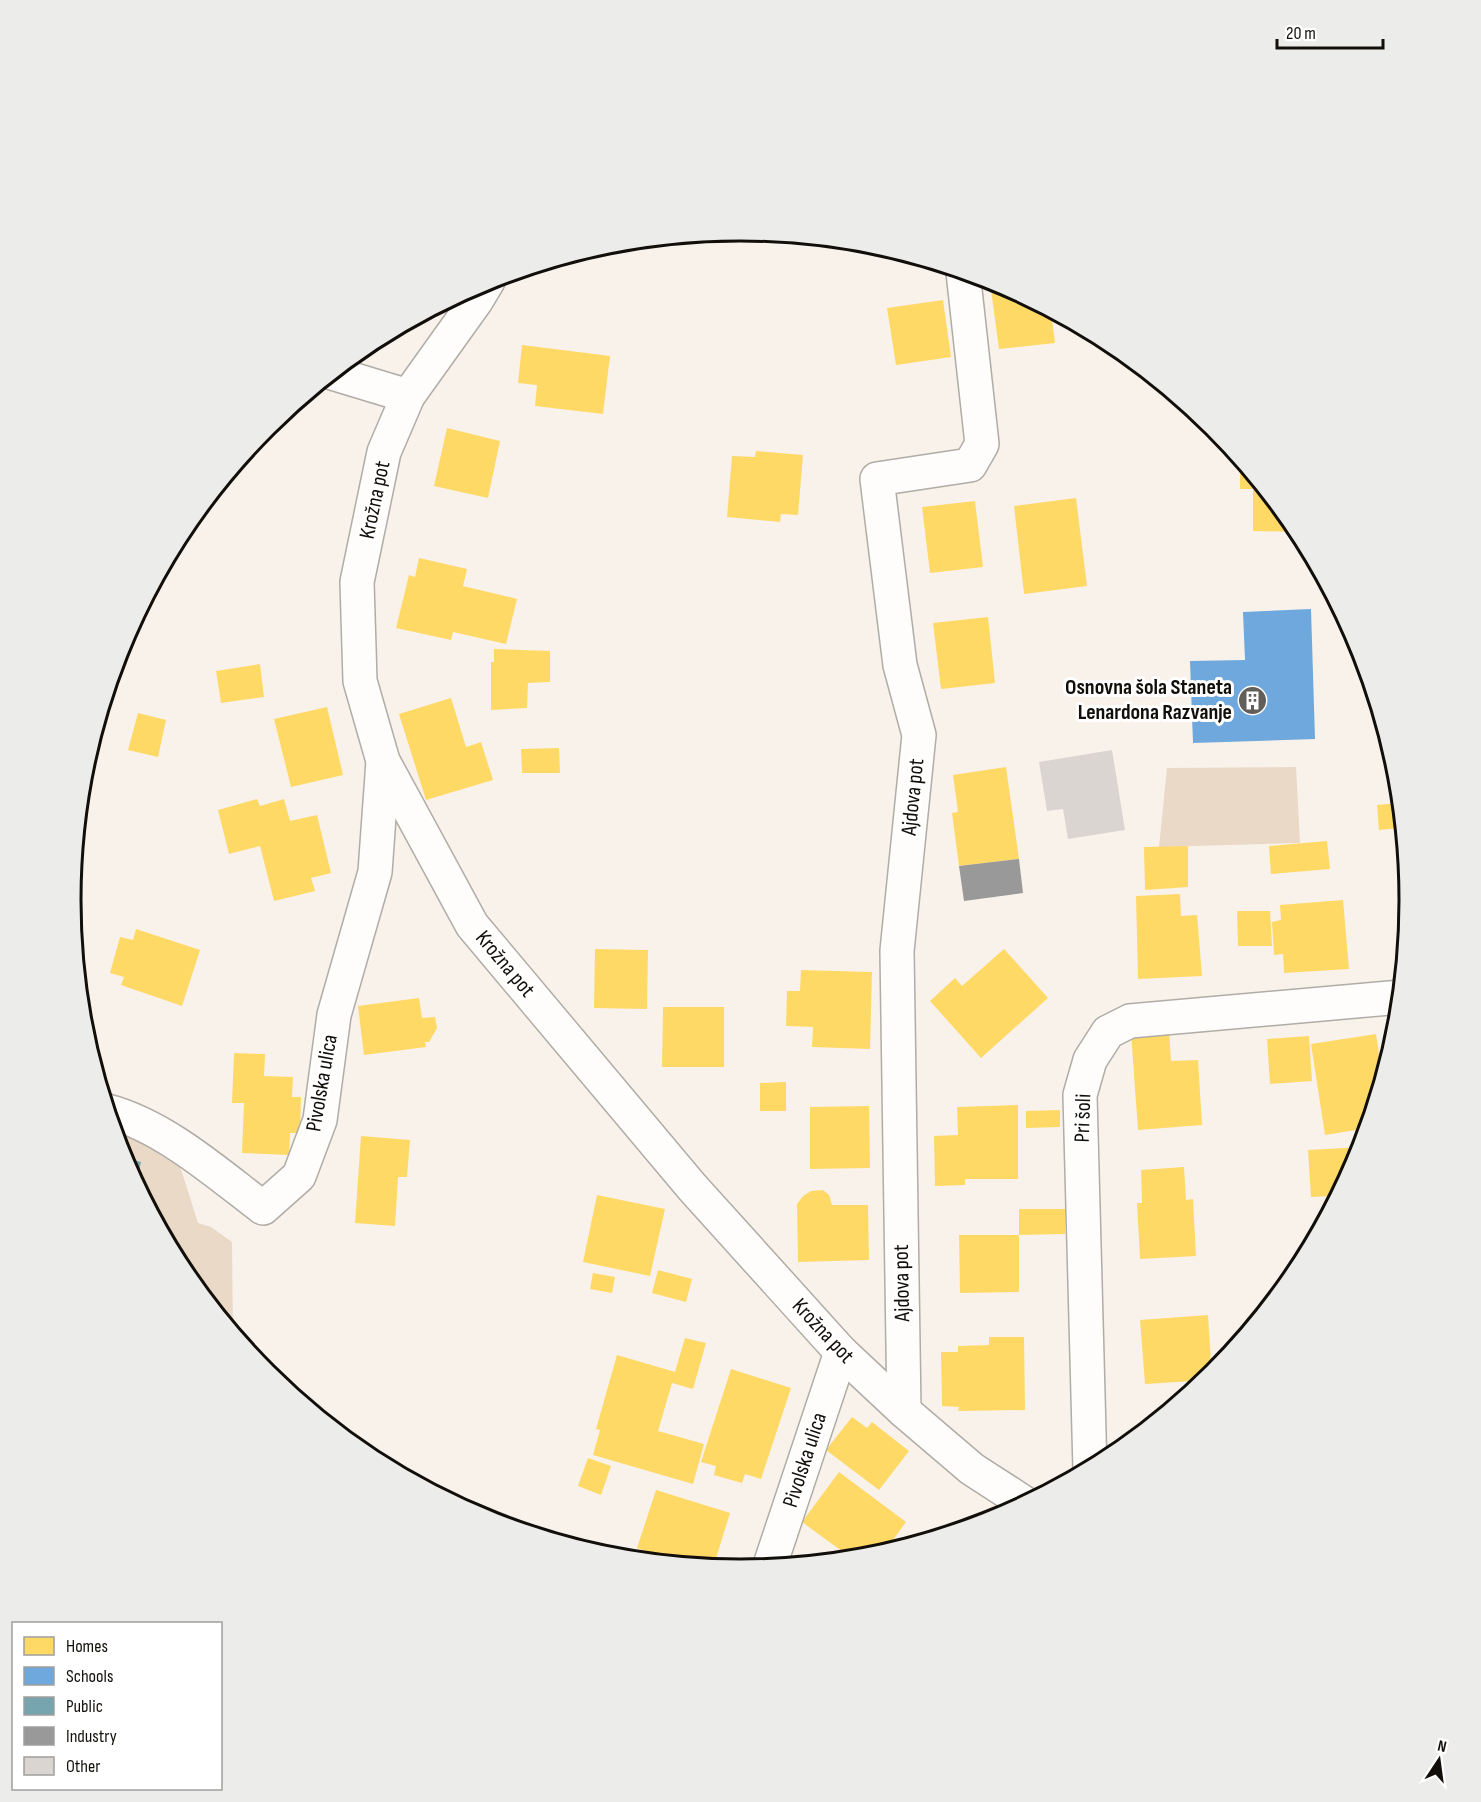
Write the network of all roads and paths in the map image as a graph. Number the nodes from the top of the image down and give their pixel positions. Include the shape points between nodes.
1 (964, 281) edge
2 (479, 296) edge
3 (342, 376) edge
4 (408, 396) junction
5 (383, 761) junction
6 (1392, 998) edge
7 (116, 1113) edge
8 (841, 1352) junction
9 (904, 1411) junction
10 (1090, 1460) edge
11 (1018, 1499) edge
12 (772, 1559) edge

1 - 9 street, Ajdova pot via 982,444 970,465 877,479 900,666 919,735 897,951
2 - 4 street, Krožna pot
3 - 4 street
4 - 5 street, Krožna pot via 384,452 357,582 360,681
5 - 7 street, Pivolska ulica via 375,872 334,1015 320,1120 299,1176 263,1208 187,1149
5 - 8 street, Krožna pot via 472,925 692,1187
6 - 10 street, Pri šoli via 1130,1021 1108,1032 1090,1060 1080,1095
8 - 9 street, Krožna pot
8 - 12 street, Pivolska ulica
9 - 11 street, Krožna pot via 972,1469

